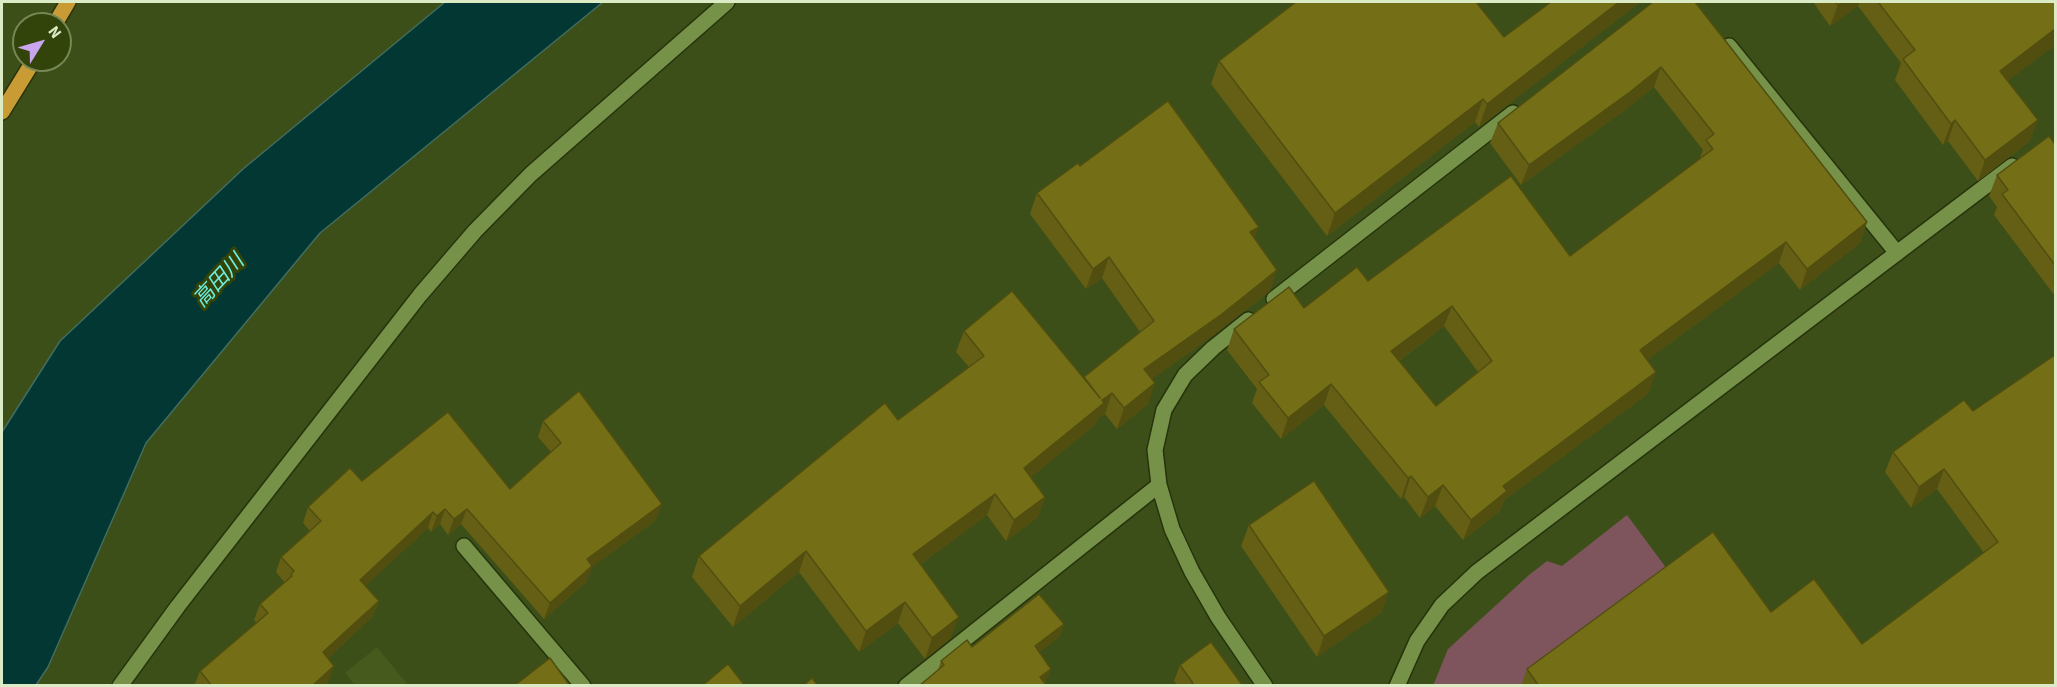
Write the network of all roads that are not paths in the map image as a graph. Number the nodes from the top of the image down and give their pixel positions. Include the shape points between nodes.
1 (727, 2) edge
2 (1723, 39) edge
3 (27, 72) edge
4 (1523, 105) edge
5 (2, 112) edge
6 (2026, 156) edge
7 (1897, 253) junction
8 (1159, 485) junction
9 (464, 546) dead end
10 (120, 686) edge
11 (583, 686) edge
12 (906, 686) edge
13 (1265, 686) edge
14 (1397, 686) edge

1 - 10 street via 531,174 475,231 420,295
2 - 7 street
3 - 5 main road
4 - 8 street via 1213,348 1185,375 1164,410 1155,450
6 - 7 street
7 - 14 street via 1477,572 1442,605 1417,641
8 - 12 street
8 - 13 street via 1172,529 1192,572
9 - 11 street

